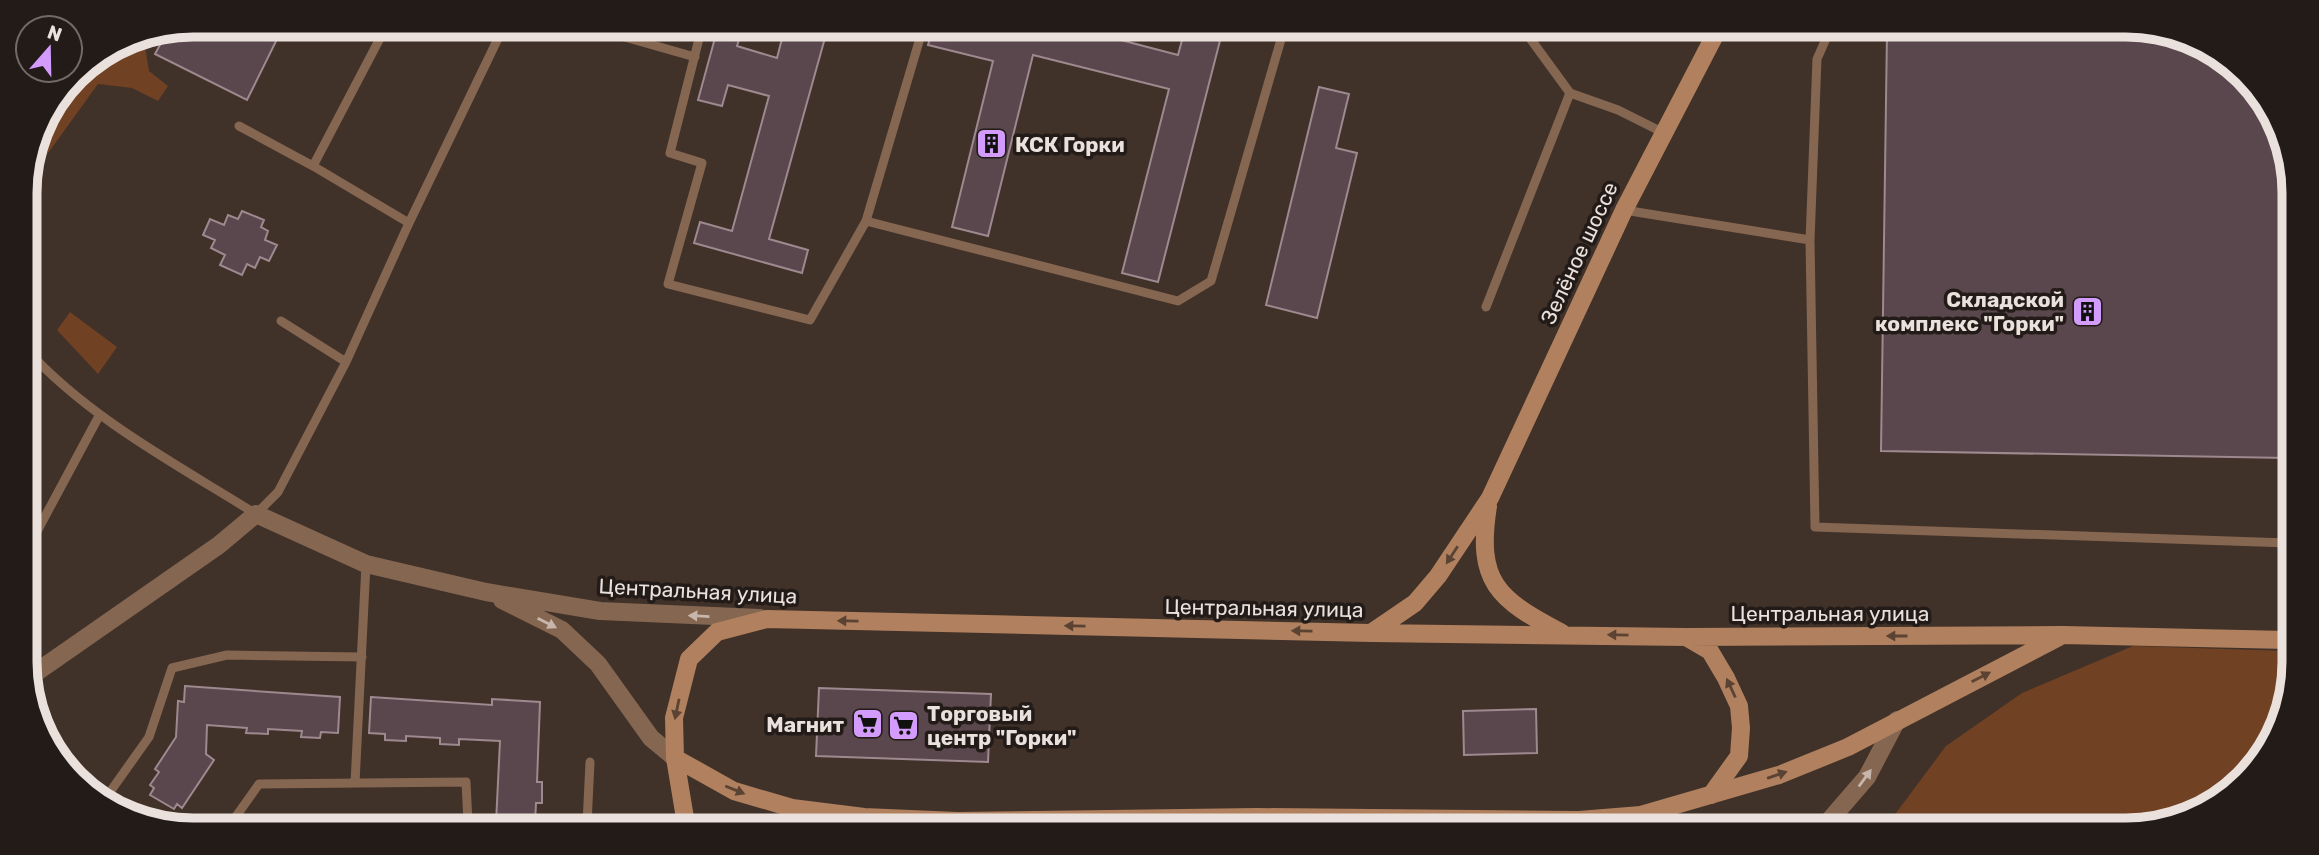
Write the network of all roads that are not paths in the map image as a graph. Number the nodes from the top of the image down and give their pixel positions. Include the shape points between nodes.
1 (381, 37) edge
2 (498, 37) edge
3 (625, 37) edge
4 (700, 37) edge
5 (920, 37) edge
6 (1282, 37) edge
7 (1529, 37) edge
8 (1714, 37) edge
9 (1827, 37) edge
10 (695, 57) junction
11 (1570, 93) junction
12 (239, 126) dead end
13 (1664, 133) junction
14 (313, 166) junction
15 (1624, 210) junction
16 (866, 221) junction
17 (409, 223) junction
18 (1810, 240) junction
19 (1486, 307) dead end
20 (281, 321) dead end
21 (37, 361) edge
22 (346, 362) junction
23 (99, 416) junction
24 (1490, 498) junction
25 (256, 514) junction
26 (37, 531) edge
27 (2282, 543) edge
28 (366, 564) junction
29 (486, 592) junction
30 (767, 619) junction
31 (1371, 633) junction
32 (1565, 635) junction
33 (2063, 635) junction
34 (1686, 636) junction
35 (2282, 640) edge
36 (362, 657) junction
37 (37, 672) edge
38 (1897, 720) junction
39 (675, 758) junction
40 (590, 762) dead end
41 (355, 783) junction
42 (109, 794) edge
43 (1712, 795) junction
44 (235, 818) edge
45 (468, 818) edge
46 (587, 818) edge
47 (685, 818) edge
48 (878, 818) edge
49 (1206, 818) edge
50 (1364, 818) edge
51 (1604, 818) edge
52 (1832, 818) edge

1 - 14 lane
2 - 17 lane
3 - 10 lane
4 - 10 lane
5 - 16 lane
6 - 16 lane via 1211,281 1178,301
7 - 11 lane
8 - 13 main road, Зелёное шоссе
9 - 18 lane via 1817,59
10 - 16 lane via 670,153 702,163 668,284 810,320
11 - 13 lane
11 - 19 lane
12 - 14 lane
13 - 15 main road, Зелёное шоссе
14 - 17 lane
15 - 18 lane
15 - 24 main road, Зелёное шоссе
17 - 22 lane
18 - 27 lane via 1815,527
20 - 22 lane
21 - 23 lane
22 - 25 lane via 278,492
23 - 25 lane
23 - 26 lane
24 -> 31 main road via 1415,603
24 - 32 main road via 1484,533 1492,579 1527,615
25 - 28 street, Центральная улица
25 - 37 street via 219,545
28 - 29 street, Центральная улица
28 - 36 lane
30 -> 29 street, Центральная улица via 600,611
29 -> 39 street via 562,630 598,664 651,738
31 -> 30 main road, Центральная улица
30 -> 39 main road via 717,632 689,659 674,718
31 - 32 main road, Центральная улица
34 -> 32 main road, Центральная улица
33 -> 34 main road, Центральная улица
33 - 35 main road, Центральная улица
38 -> 33 main road
43 -> 34 main road via 1739,756 1739,706 1710,651
36 - 41 lane
36 - 42 lane via 228,655 172,668 149,737
43 -> 38 main road via 1779,775 1848,747
52 -> 38 street via 1867,777
39 - 47 main road
39 -> 48 main road via 734,791 793,808
40 - 46 lane
41 - 44 lane via 259,784
41 - 45 lane via 466,782
43 - 51 main road via 1641,815
49 - 50 main road

